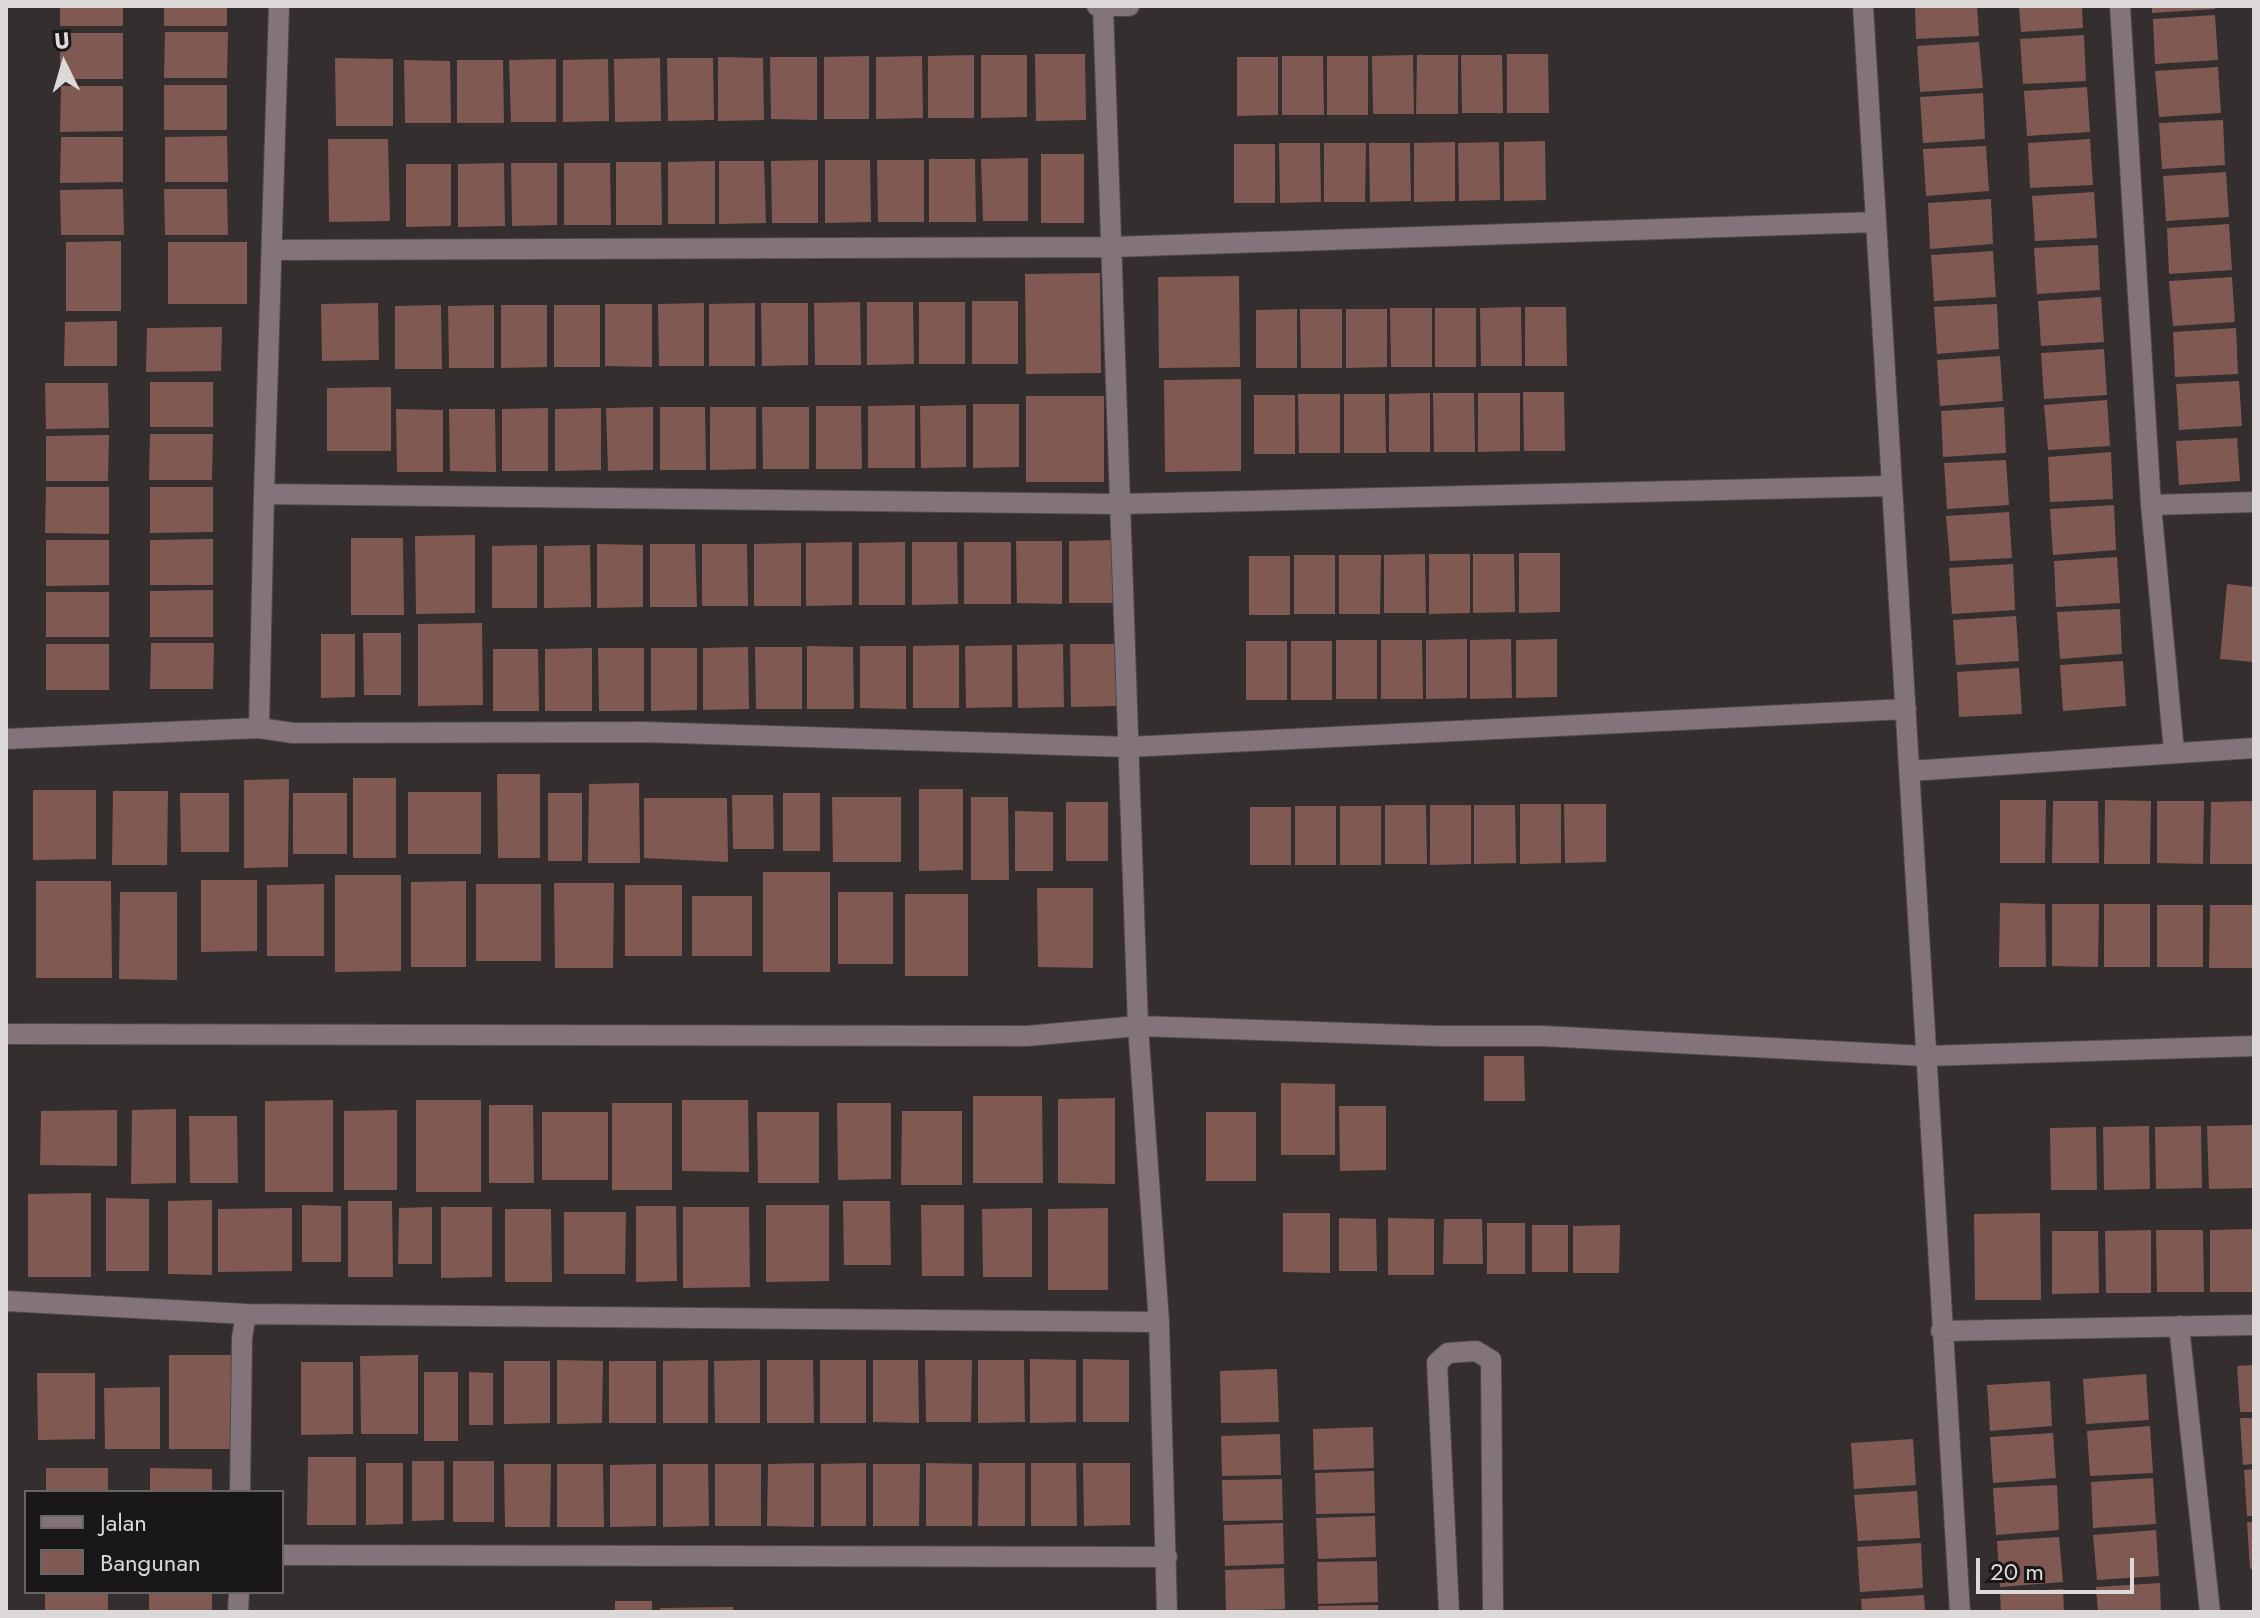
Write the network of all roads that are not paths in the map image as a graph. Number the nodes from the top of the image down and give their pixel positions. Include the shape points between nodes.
1 (279, 6) edge
2 (1101, 6) edge
3 (1129, 6) edge
4 (1863, 6) edge
5 (2120, 6) edge
6 (1876, 222) junction
7 (1111, 247) junction
8 (272, 250) junction
9 (1892, 486) junction
10 (264, 494) junction
11 (2254, 502) edge
12 (1120, 504) junction
13 (2151, 505) junction
14 (1906, 709) junction
15 (259, 728) junction
16 (6, 739) edge
17 (1128, 747) junction
18 (2254, 748) edge
19 (2174, 751) junction
20 (1910, 771) junction
21 (1138, 1026) junction
22 (6, 1034) edge
23 (2254, 1046) edge
24 (1925, 1056) junction
25 (6, 1301) edge
26 (246, 1314) junction
27 (1159, 1322) junction
28 (2254, 1325) edge
29 (2179, 1326) junction
30 (1941, 1331) junction
31 (240, 1490) edge
32 (284, 1555) edge
33 (1167, 1557) junction
34 (1167, 1612) edge
35 (1449, 1612) edge
36 (1493, 1612) edge
37 (1960, 1612) edge
38 (2210, 1612) edge

1 - 8 street
2 - 3 street
2 - 7 street
4 - 6 street
5 - 13 street
6 - 7 street
6 - 9 street
7 - 8 street
7 - 12 street
8 - 10 street
9 - 12 street
9 - 14 street
10 - 12 street
10 - 15 street
11 - 13 street
12 - 17 street
13 - 19 street
14 - 17 street
14 - 20 street
15 - 16 street
15 - 17 street via 293,733 644,732
17 - 21 street
18 - 19 street
19 - 20 street
20 - 24 street
21 - 22 street via 1027,1036
21 - 24 street via 1543,1036
21 - 27 street
23 - 24 street
24 - 30 street
25 - 26 street
26 - 27 street
26 - 31 street
27 - 33 street
28 - 29 street
29 - 30 street
29 - 38 street
30 - 37 street
32 - 33 street
33 - 34 street
35 - 36 street via 1437,1363 1442,1355 1456,1351 1476,1351 1491,1360

